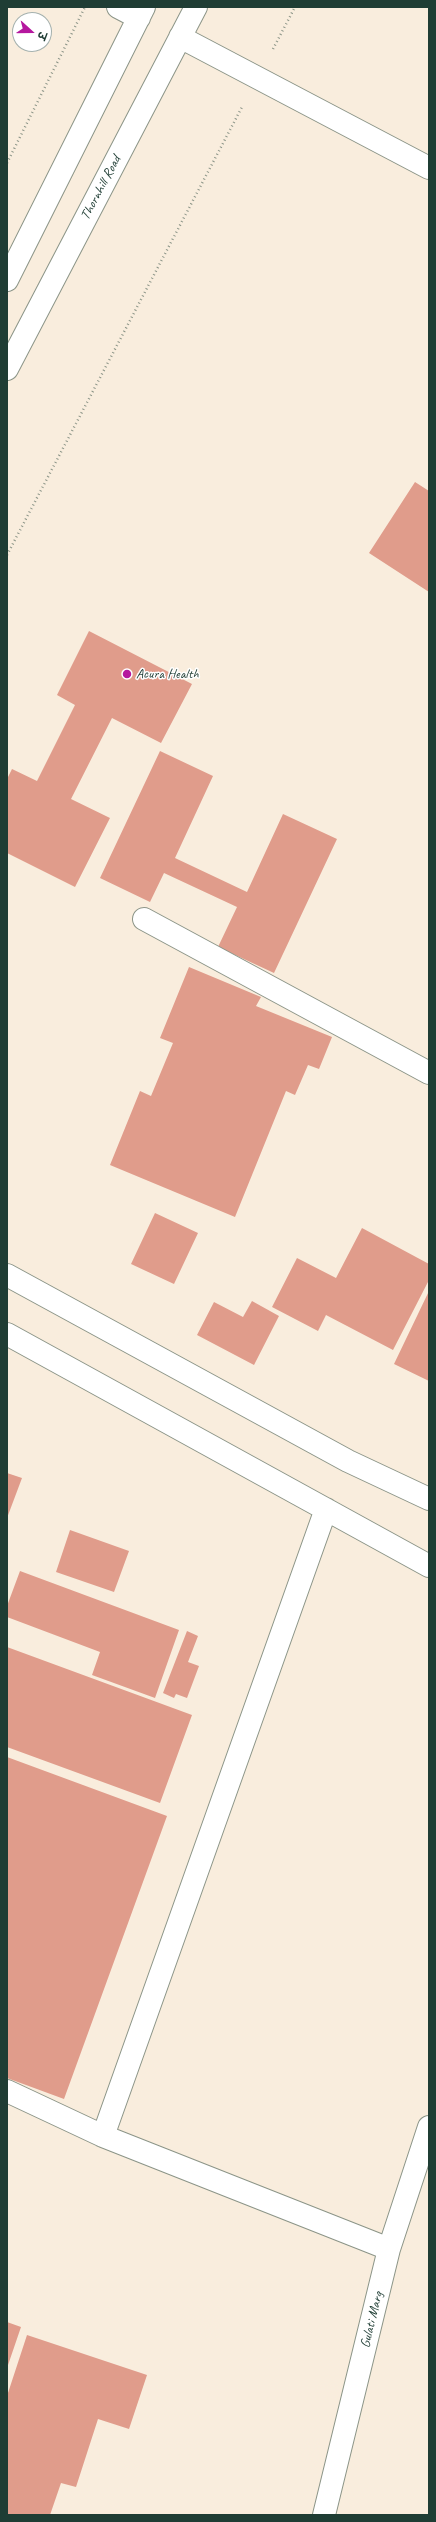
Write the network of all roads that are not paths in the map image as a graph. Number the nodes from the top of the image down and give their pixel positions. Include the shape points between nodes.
1 (118, 7) edge
2 (196, 7) edge
3 (142, 12) edge
4 (180, 37) junction
5 (429, 168) edge
6 (7, 280) edge
7 (7, 368) edge
8 (144, 920) dead end
9 (429, 1073) edge
10 (7, 1275) edge
11 (7, 1334) edge
12 (429, 1499) edge
13 (326, 1509) junction
14 (429, 1566) edge
15 (7, 2092) edge
16 (429, 2127) edge
17 (103, 2136) junction
18 (389, 2249) junction
19 (324, 2515) edge

1 - 3 street
2 - 4 street, Thornhill Road
3 - 6 street
4 - 5 street
4 - 7 street, Thornhill Road
8 - 9 street
10 - 12 street via 348,1461
11 - 13 street
13 - 14 street
13 - 17 street
15 - 17 street
16 - 18 street, Gulati Marg
17 - 18 street
18 - 19 street, Gulati Marg

